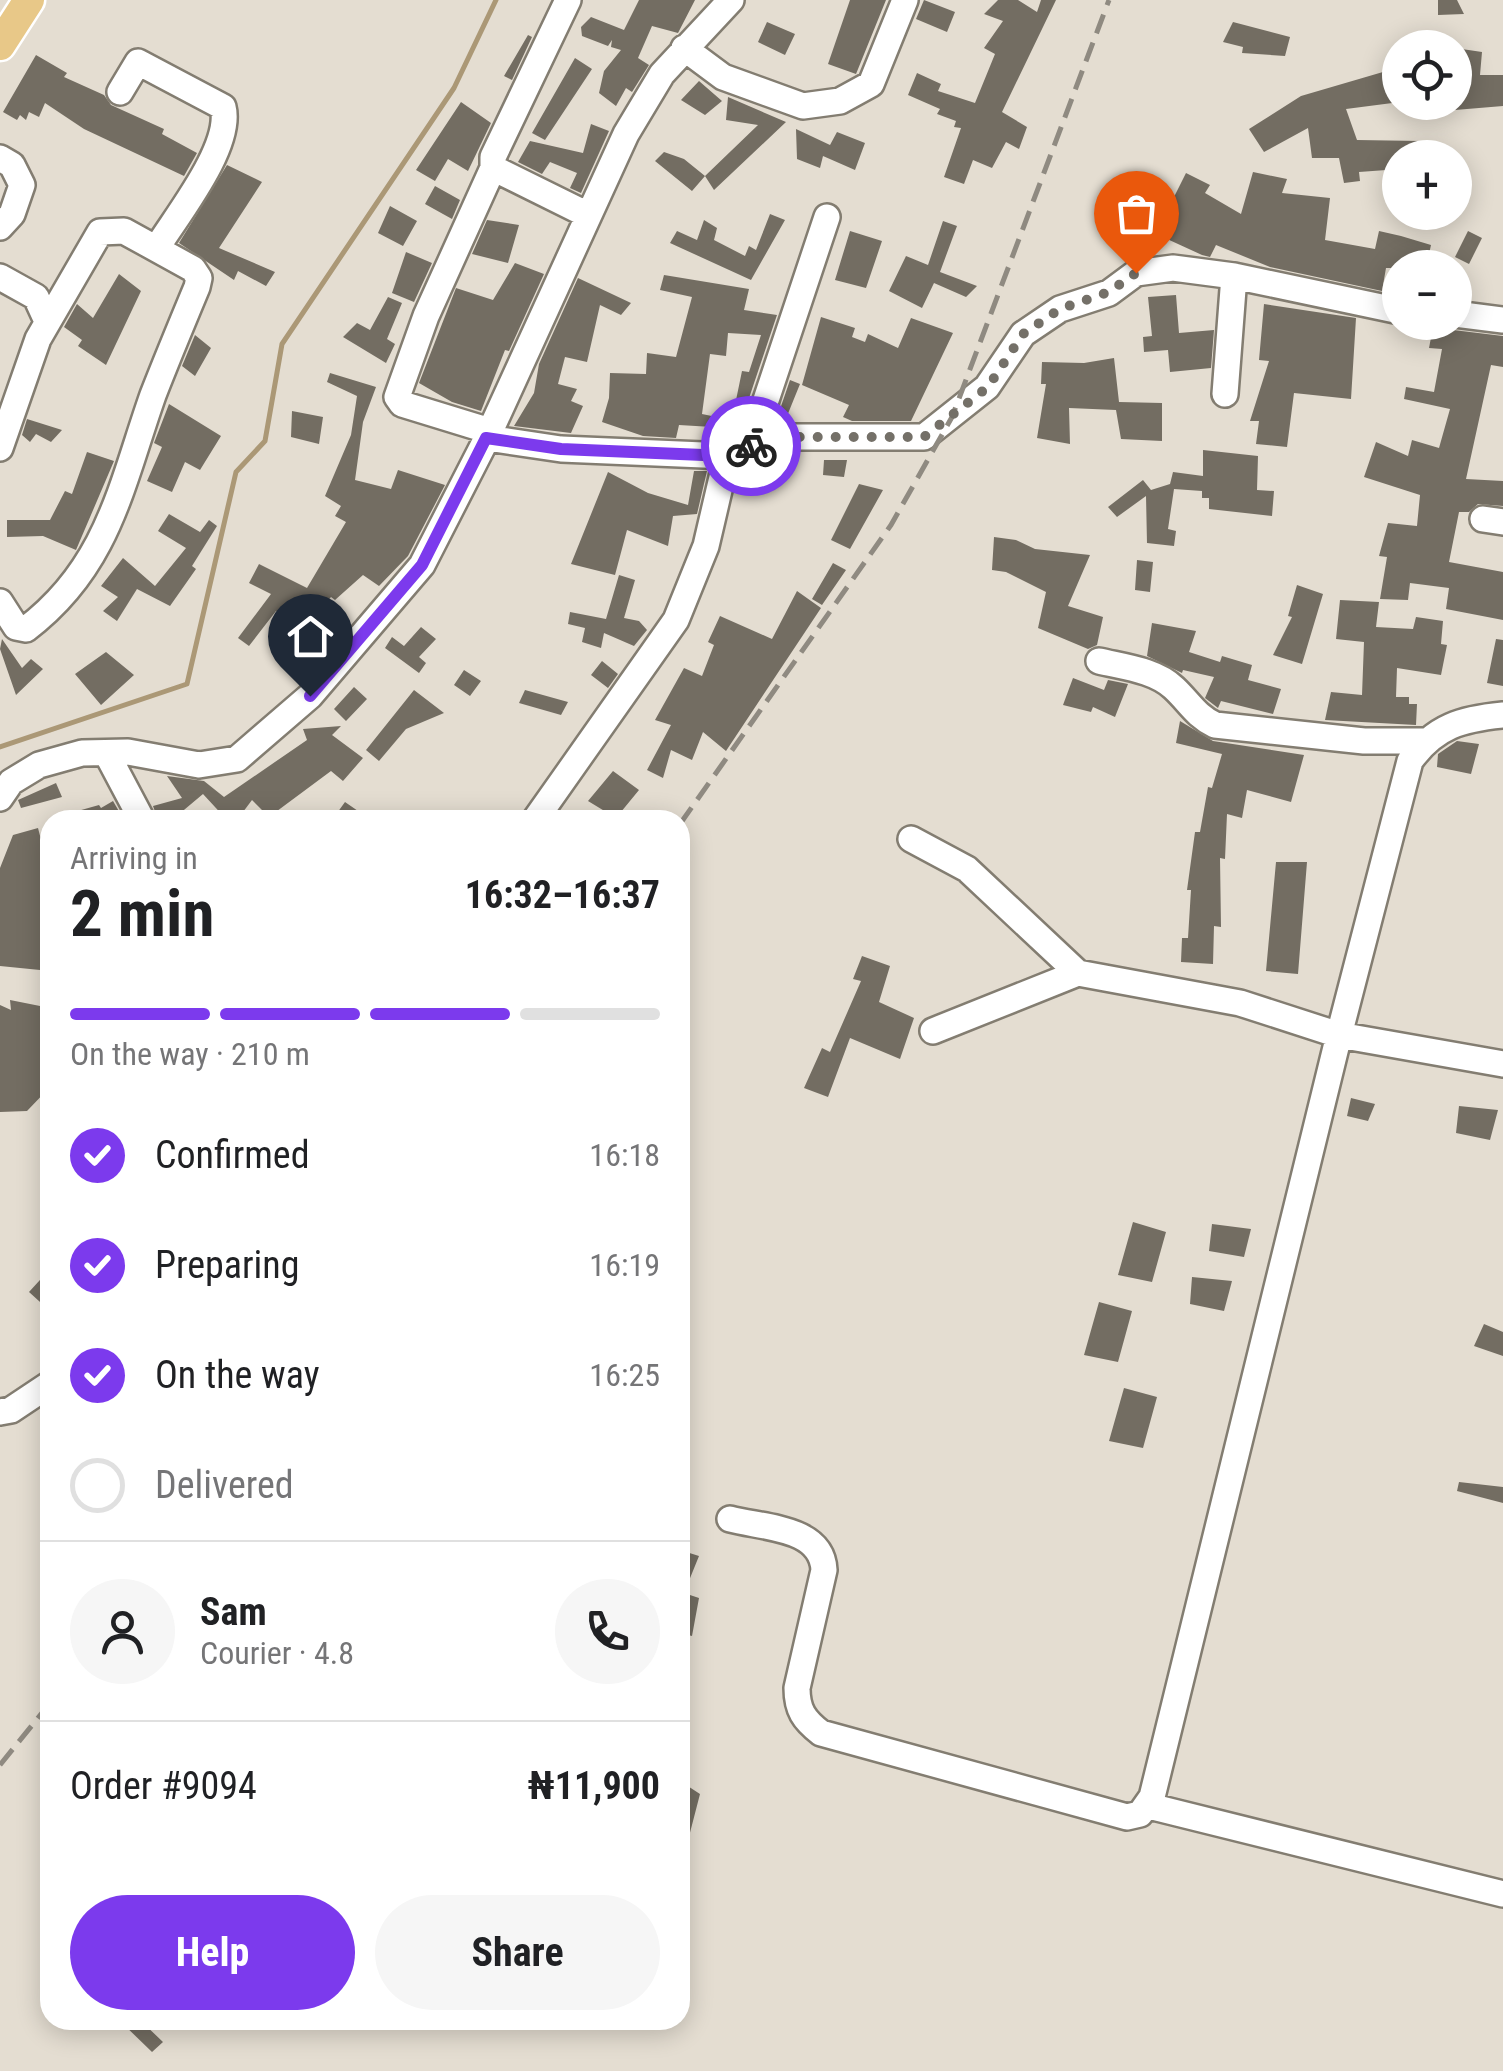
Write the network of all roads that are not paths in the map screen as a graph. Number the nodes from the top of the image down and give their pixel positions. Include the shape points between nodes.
1 (29, 0) edge
2 (568, 0) edge
3 (731, 0) edge
4 (905, 0) edge
5 (0, 45) edge
6 (684, 48) junction
7 (120, 92) dead end
8 (0, 158) edge
9 (492, 168) junction
10 (586, 214) junction
11 (827, 217) dead end
12 (0, 226) edge
13 (158, 246) junction
14 (1234, 276) junction
15 (0, 277) edge
16 (1382, 307) edge
17 (1472, 316) edge
18 (47, 320) junction
19 (1503, 320) edge
20 (1224, 394) dead end
21 (488, 435) junction
22 (756, 437) junction
23 (0, 448) edge
24 (727, 456) junction
25 (0, 602) edge
26 (1099, 662) dead end
27 (1503, 715) edge
28 (1424, 741) junction
29 (107, 754) junction
30 (0, 798) edge
31 (137, 810) edge
32 (543, 810) edge
33 (911, 839) dead end
34 (1078, 973) junction
35 (933, 1030) dead end
36 (1339, 1034) junction
37 (1503, 1064) edge
38 (40, 1391) edge
39 (0, 1412) edge
40 (730, 1519) dead end
41 (1149, 1806) junction
42 (1503, 1894) edge

1 - 5 main road
2 - 9 street
3 - 6 street
4 - 6 street via 872,84 840,101 803,106 722,76
6 - 10 street via 626,134
7 - 13 street via 138,62 223,107 226,118 207,170
8 - 12 street via 22,185
9 - 10 street
9 - 21 street via 397,398
10 - 21 street
11 - 22 street
13 - 18 street via 124,230 100,232
13 - 25 street via 198,278 108,531 79,576 26,629 16,627
14 - 16 street
14 - 20 street
14 - 22 street via 1173,268 1136,273 1109,292 1060,309 1023,334 988,387 924,437
15 - 18 street via 36,298
17 - 19 street
18 - 23 street
21 - 24 street via 561,449
21 - 29 street via 422,565 310,696 256,746 237,759 199,764
22 - 24 street via 749,451
24 - 32 street via 706,546 676,620
26 - 28 street via 1155,675 1196,716 1215,725
27 - 28 street via 1445,726
28 - 36 street via 1410,760
29 - 30 street via 39,765 11,782
29 - 31 street
33 - 34 street via 967,869
34 - 35 street
34 - 36 street via 1240,1004
36 - 37 street
36 - 41 street
38 - 39 street
40 - 41 street via 810,1539 824,1556 797,1688 806,1722 820,1733 1126,1817
41 - 42 street

